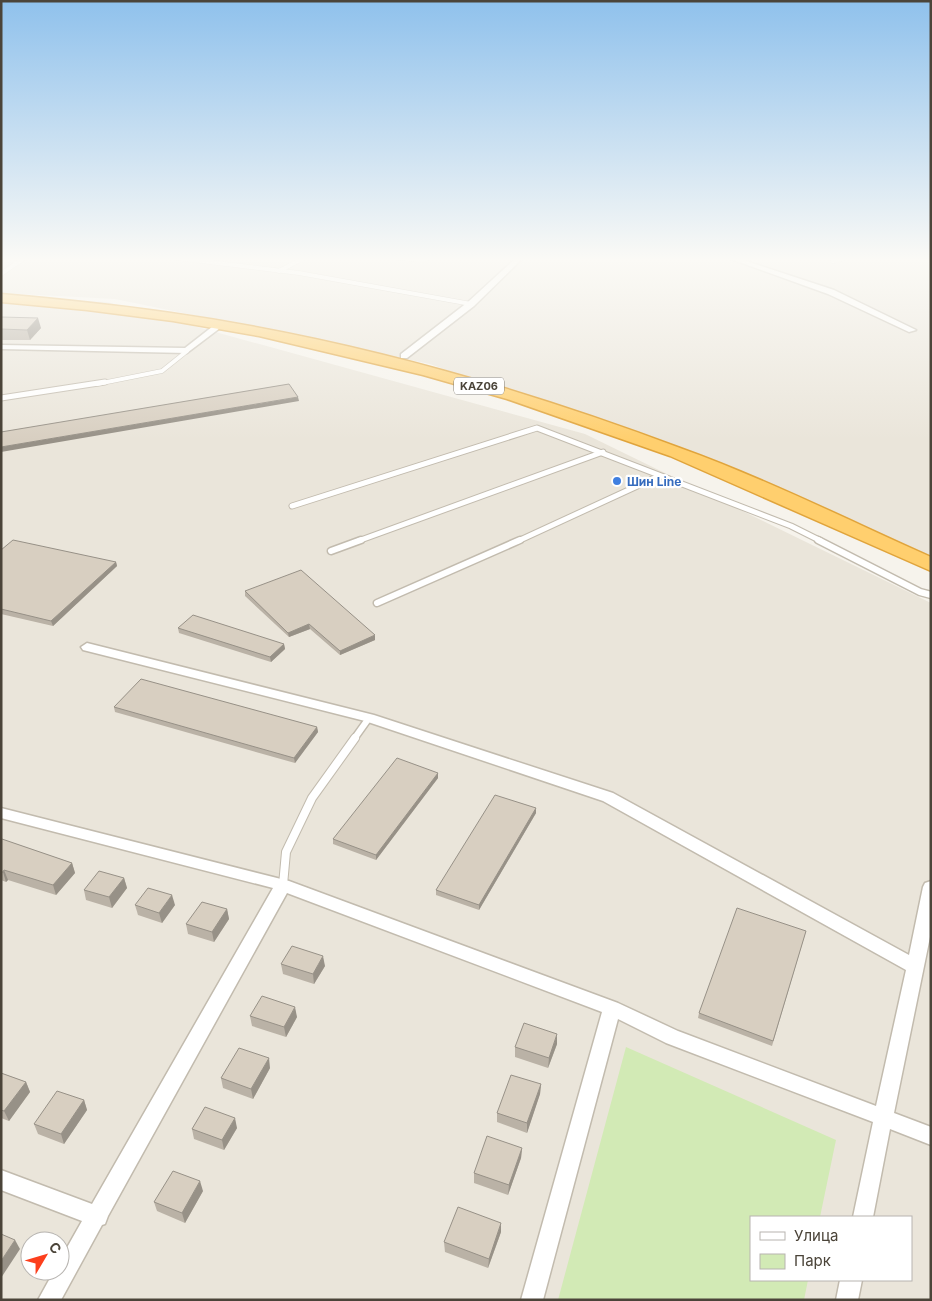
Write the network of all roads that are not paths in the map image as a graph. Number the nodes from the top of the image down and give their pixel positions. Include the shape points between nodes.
1 (174, 319) edge
2 (231, 319) edge
3 (452, 319) edge
4 (888, 319) edge
5 (220, 325) junction
6 (912, 330) dead end
7 (1, 348) edge
8 (187, 351) junction
9 (404, 356) junction
10 (1, 398) edge
11 (603, 452) junction
12 (659, 476) junction
13 (292, 506) dead end
14 (931, 550) edge
15 (331, 551) dead end
16 (931, 565) edge
17 (931, 595) edge
18 (376, 603) dead end
19 (87, 647) dead end
20 (369, 718) junction
21 (1, 813) edge
22 (283, 885) junction
23 (931, 887) edge
24 (916, 967) junction
25 (612, 1008) junction
26 (882, 1116) junction
27 (931, 1136) edge
28 (1, 1180) edge
29 (863, 1216) edge
30 (98, 1217) junction
31 (851, 1281) edge
32 (49, 1300) edge
33 (532, 1300) edge
34 (847, 1300) edge

1 - 5 highway, KАZ06
2 - 9 highway, KАZ06
3 - 9 street
4 - 6 street
5 - 8 street
5 - 16 highway, KАZ06 via 408,366 587,420 749,482
7 - 8 street
8 - 10 lane via 162,371
9 - 14 highway, KАZ06 via 535,392 690,445 764,474
11 - 12 lane
11 - 13 lane via 543,429 528,429
11 - 15 lane
12 - 17 lane via 791,526
12 - 18 lane
19 - 20 street
20 - 22 lane via 312,798 286,852
20 - 24 street via 608,797
21 - 22 street
22 - 25 street
22 - 30 street
23 - 24 street
24 - 26 street
25 - 26 street via 672,1037
25 - 33 street
26 - 27 street
26 - 29 street
28 - 30 street
30 - 32 street
31 - 34 street

